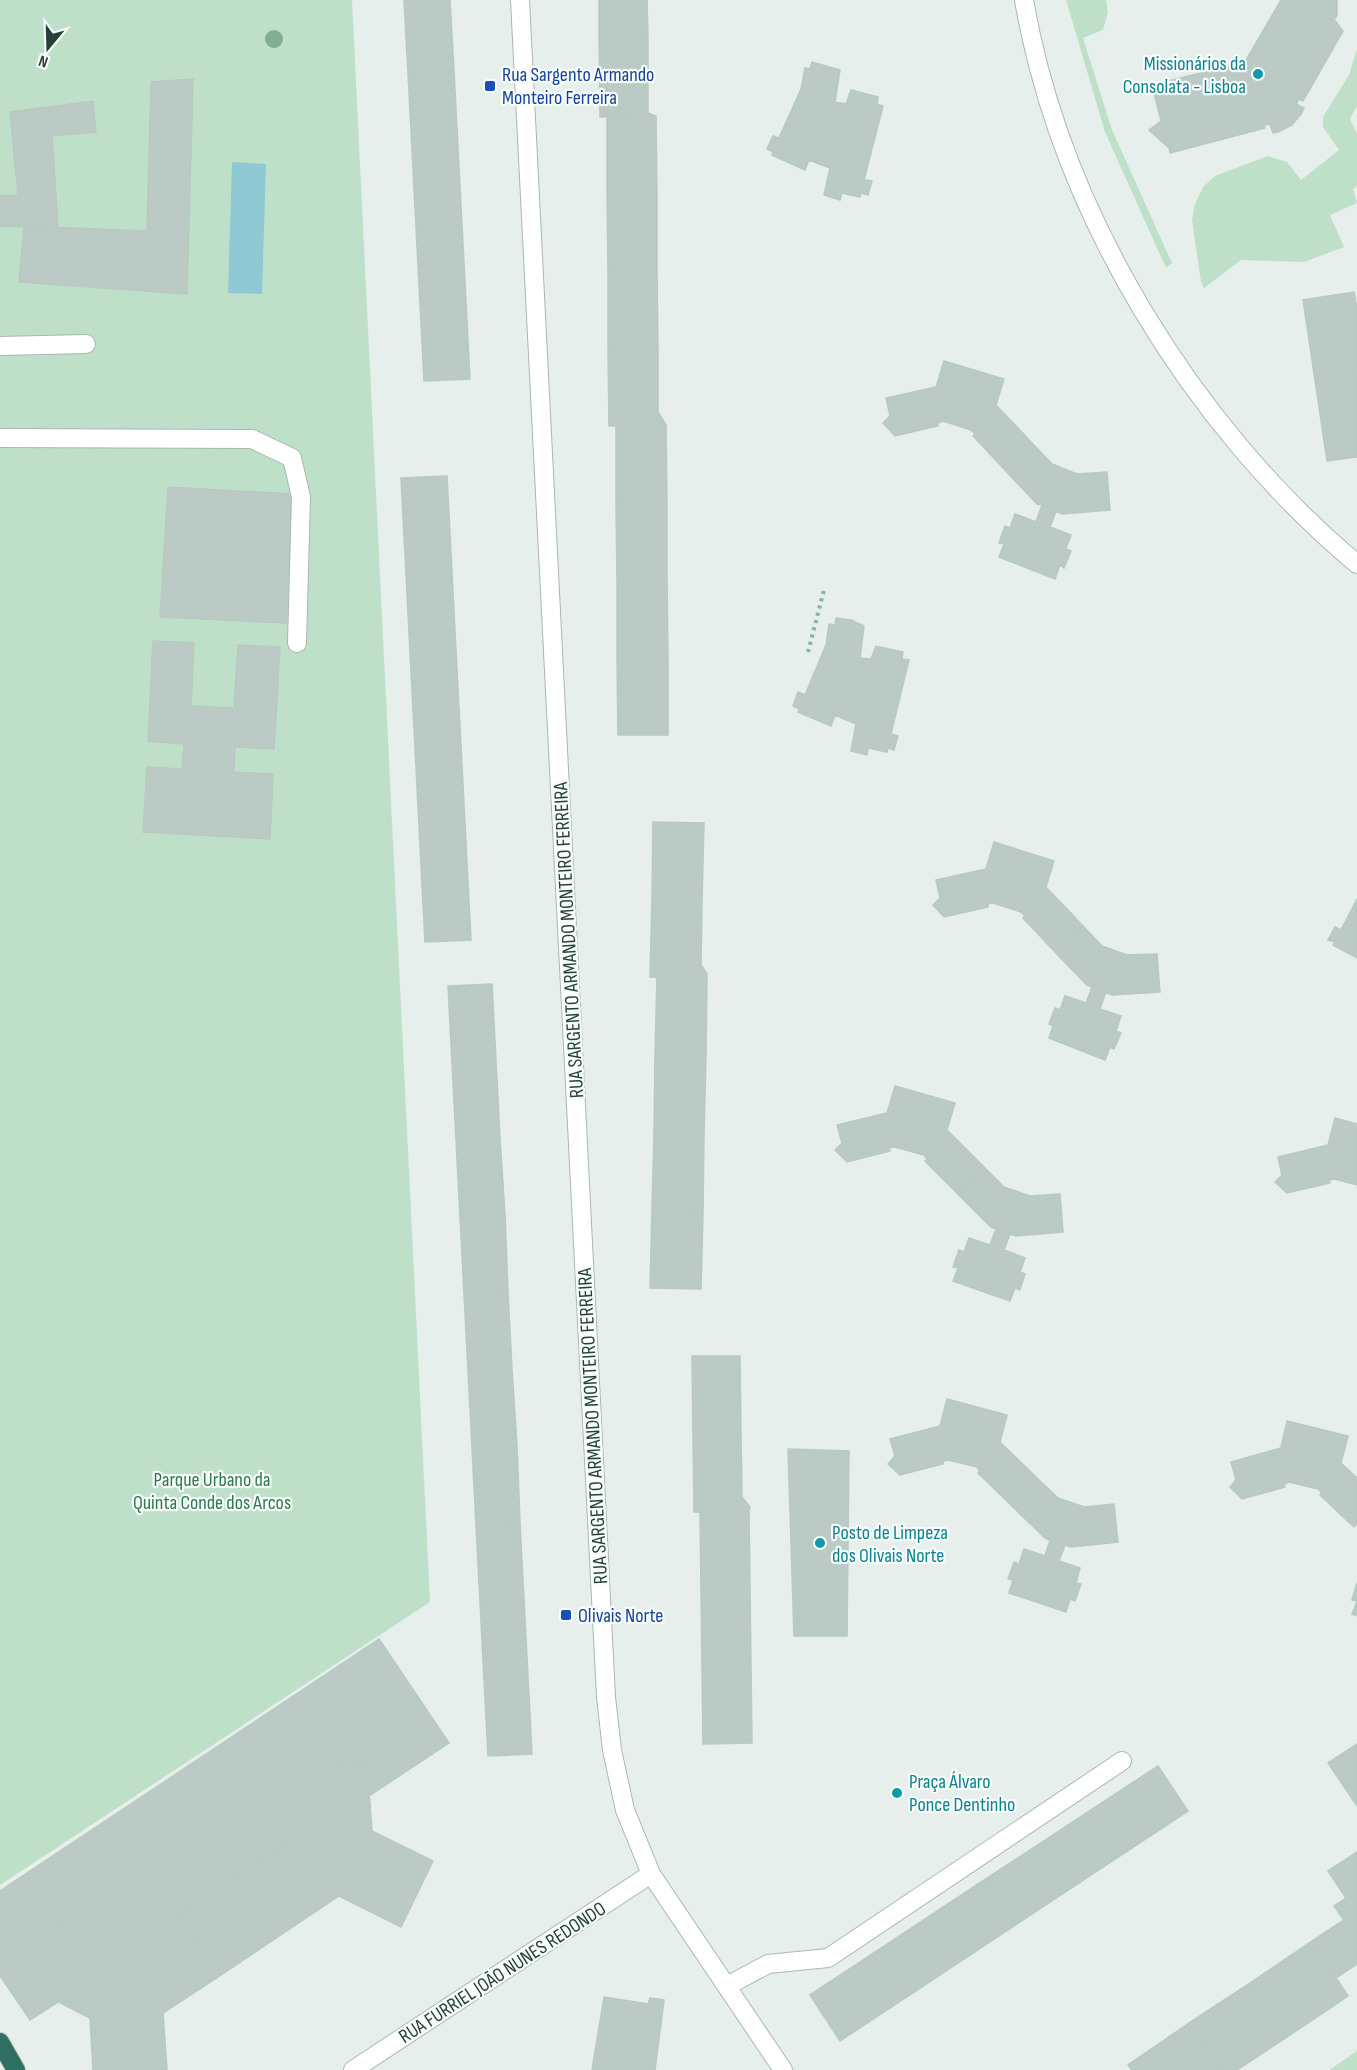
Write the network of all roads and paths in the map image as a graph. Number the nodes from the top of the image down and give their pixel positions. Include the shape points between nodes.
1 (519, 0) edge
2 (1024, 0) edge
3 (86, 344) dead end
4 (0, 346) edge
5 (0, 438) edge
6 (1357, 564) edge
7 (824, 590) dead end
8 (297, 643) dead end
9 (808, 652) dead end
10 (1122, 1761) dead end
11 (651, 1874) junction
12 (727, 1986) junction
13 (0, 2042) edge
14 (16, 2070) edge
15 (353, 2070) edge
16 (783, 2070) edge

1 - 11 street, RUA SARGENTO ARMANDO MONTEIRO FERREIRA via 606,1697 625,1810
2 - 6 street via 1046,90 1067,153 1093,216 1155,330 1236,442 1280,491
3 - 4 street
5 - 8 street via 252,439 292,458 301,497
7 - 9 path
10 - 12 street via 828,1958 768,1964
11 - 12 street, RUA SARGENTO ARMANDO MONTEIRO FERREIRA
11 - 15 street, RUA FURRIEL JOÃO NUNES REDONDO
12 - 16 street, RUA SARGENTO ARMANDO MONTEIRO FERREIRA
13 - 14 highway

